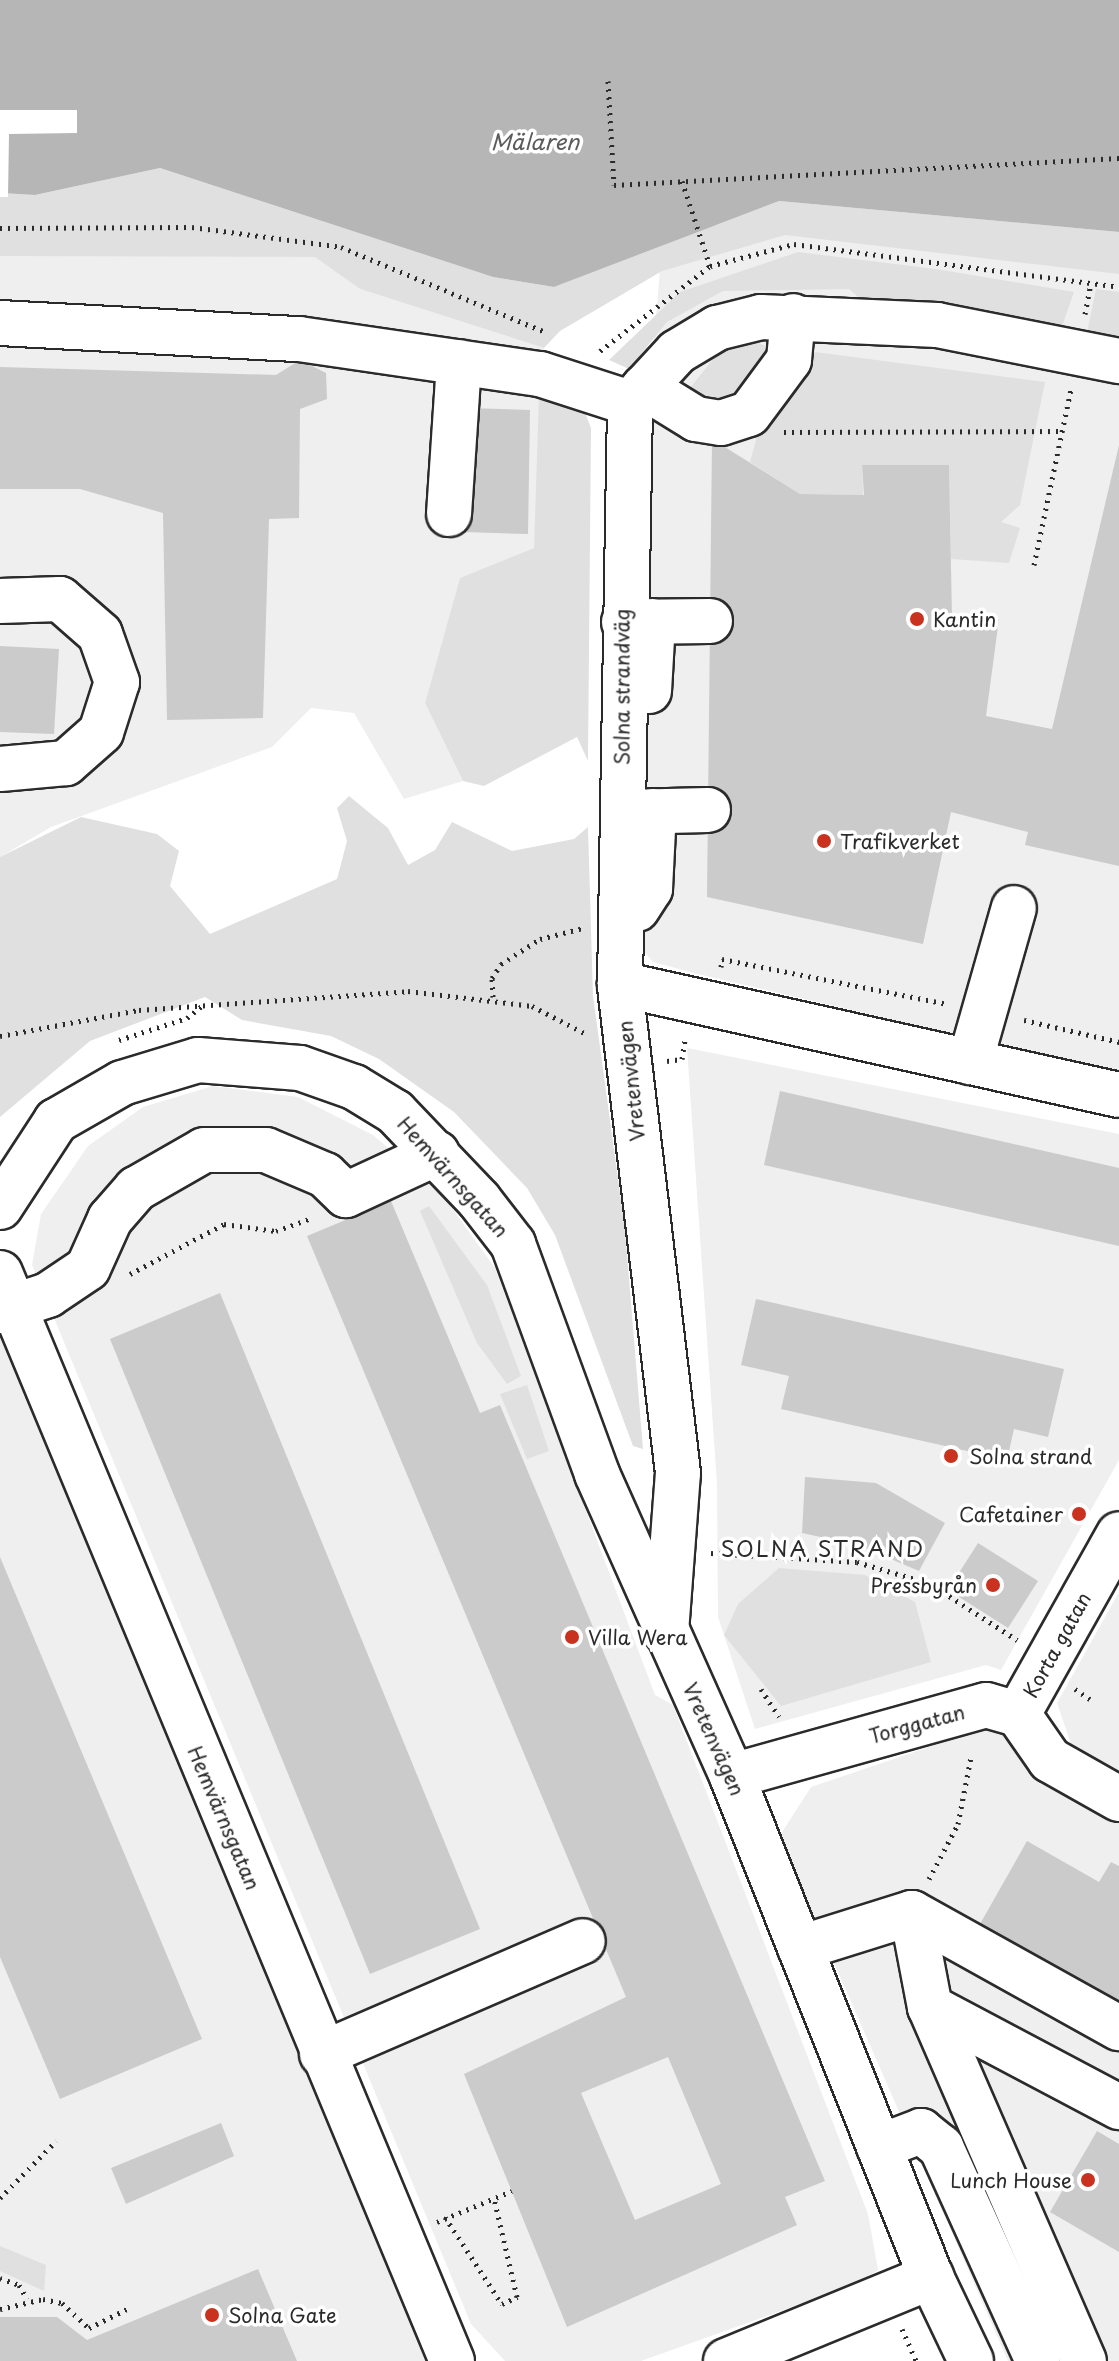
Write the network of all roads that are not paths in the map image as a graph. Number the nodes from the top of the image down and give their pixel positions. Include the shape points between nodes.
1 (793, 316) junction
2 (0, 323) edge
3 (1119, 361) edge
4 (459, 362) junction
5 (637, 395) junction
6 (449, 514) dead end
7 (0, 601) edge
8 (710, 621) dead end
9 (637, 622) junction
10 (0, 769) edge
11 (708, 810) dead end
12 (637, 811) junction
13 (1014, 908) dead end
14 (620, 984) junction
15 (970, 1062) junction
16 (1119, 1095) edge
17 (437, 1153) junction
18 (0, 1207) edge
19 (4, 1298) edge
20 (1119, 1534) edge
21 (666, 1632) junction
22 (1018, 1714) junction
23 (732, 1776) junction
24 (1119, 1799) edge
25 (912, 1913) junction
26 (583, 1941) dead end
27 (800, 1948) junction
28 (461, 1967) dead end
29 (930, 2007) junction
30 (1119, 2028) edge
31 (317, 2042) junction
32 (1119, 2107) edge
33 (879, 2147) junction
34 (931, 2277) junction
35 (732, 2360) edge
36 (452, 2361) edge
37 (971, 2361) edge
38 (1038, 2361) edge
39 (1084, 2361) edge

1 - 3 street via 937,325
1 - 5 street via 717,328 677,352
1 - 5 street via 789,360 775,388 722,434
2 - 4 street via 299,339
4 - 5 street
4 - 6 street
5 - 9 street, Solna strandväg
7 - 10 street via 60,599 100,634 117,682 101,732 66,763
8 - 9 street
9 - 12 street, Solna strandväg via 621,725
11 - 12 street
12 - 14 street, Solna strandväg via 621,919
13 - 15 street
14 - 15 street
14 - 21 street, Vretenvägen via 678,1473
15 - 16 street
17 - 18 street, Hemvärnsgatan via 395,1112 354,1087 300,1068 198,1060 122,1083 56,1121
17 - 19 street via 346,1195 325,1175 266,1150 204,1150 136,1189 110,1219 88,1268
17 - 21 street, Hemvärnsgatan via 513,1244 597,1474
19 - 31 street, Hemvärnsgatan
20 - 22 street, Korta gatan
21 - 23 street, Vretenvägen
22 - 23 street, Torggatan via 986,1705
22 - 24 street via 1050,1760
23 - 27 street, Vretenvägen
25 - 27 street
25 - 29 street
25 - 30 street
26 - 31 street
27 - 33 street, Vretenvägen
28 - 31 street
29 - 32 street
29 - 39 street
31 - 36 street, Hemvärnsgatan
33 - 34 street, Vretenvägen
33 - 38 street via 921,2131 941,2147
34 - 35 street
34 - 37 street, Vretenvägen

